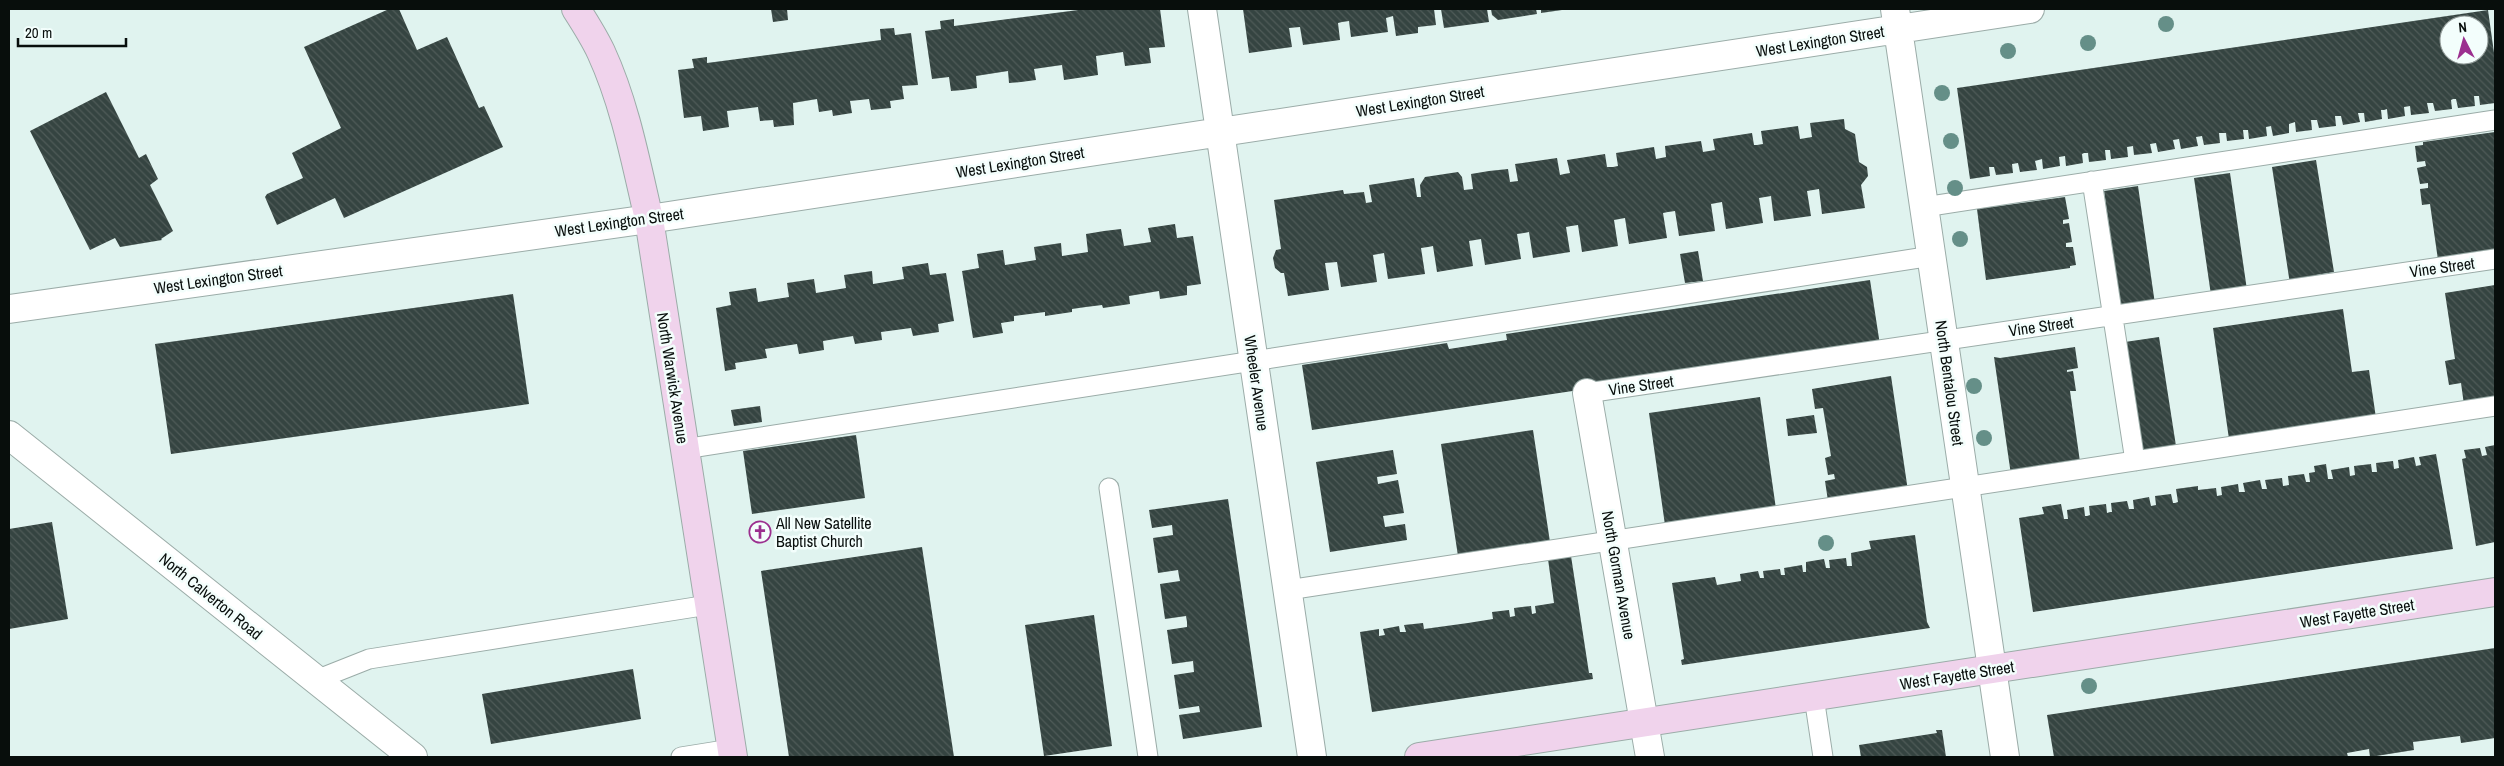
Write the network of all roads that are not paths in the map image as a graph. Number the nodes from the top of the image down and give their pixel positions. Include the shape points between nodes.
1 (576, 9) edge
2 (1202, 9) edge
3 (2030, 9) edge
4 (1896, 19) edge
5 (2495, 120) edge
6 (1220, 132) junction
7 (2092, 181) junction
8 (1924, 207) junction
9 (649, 218) junction
10 (1932, 256) junction
11 (2495, 259) edge
12 (9, 309) edge
13 (2112, 316) junction
14 (1944, 341) junction
15 (1254, 361) junction
16 (1587, 393) joint
17 (2495, 406) edge
18 (9, 435) edge
19 (684, 449) junction
20 (2135, 461) junction
21 (1965, 487) junction
22 (1109, 488) dead end
23 (1613, 540) junction
24 (1288, 590) junction
25 (2495, 592) edge
26 (708, 605) junction
27 (1992, 669) junction
28 (316, 680) junction
29 (1814, 697) junction
30 (1645, 723) junction
31 (732, 753) edge
32 (1479, 753) edge
33 (413, 757) edge
34 (681, 757) edge
35 (1148, 757) edge
36 (1312, 757) edge
37 (1419, 757) edge
38 (1650, 757) edge
39 (1823, 757) edge
40 (2005, 757) edge

1 - 9 street, North Warwick Avenue via 601,52 618,100
2 - 6 street, Wheeler Avenue
3 - 4 street, West Lexington Street
4 - 6 street, West Lexington Street
4 - 8 street, North Bentalou Street
5 - 7 lane
6 - 9 street, West Lexington Street
6 - 15 street, Wheeler Avenue
7 - 8 lane
7 - 13 lane
8 - 10 street, North Bentalou Street
9 - 12 street, West Lexington Street
9 - 19 street, North Warwick Avenue
10 - 14 street, North Bentalou Street
10 - 15 lane
11 - 13 lane, Vine Street
13 - 14 lane, Vine Street
13 - 20 lane
14 - 16 lane, Vine Street
14 - 21 street, North Bentalou Street
15 - 19 lane
15 - 24 street, Wheeler Avenue
16 - 23 street, North Gorman Avenue
17 - 20 lane
18 - 28 street, North Calverton Road
19 - 26 street, North Warwick Avenue
20 - 21 lane
21 - 23 lane
21 - 27 street, North Bentalou Street
22 - 35 lane
23 - 24 lane
23 - 30 street, North Gorman Avenue
24 - 36 street, Wheeler Avenue
25 - 27 street, West Fayette Street
26 - 28 lane via 370,659
26 - 31 street, North Warwick Avenue
27 - 29 street, West Fayette Street
27 - 40 street, North Bentalou Street
28 - 33 street, North Calverton Road
29 - 30 street, West Fayette Street
29 - 39 lane
30 - 32 street, West Fayette Street
30 - 38 street, North Gorman Avenue
31 - 34 lane
32 - 37 street, West Fayette Street

